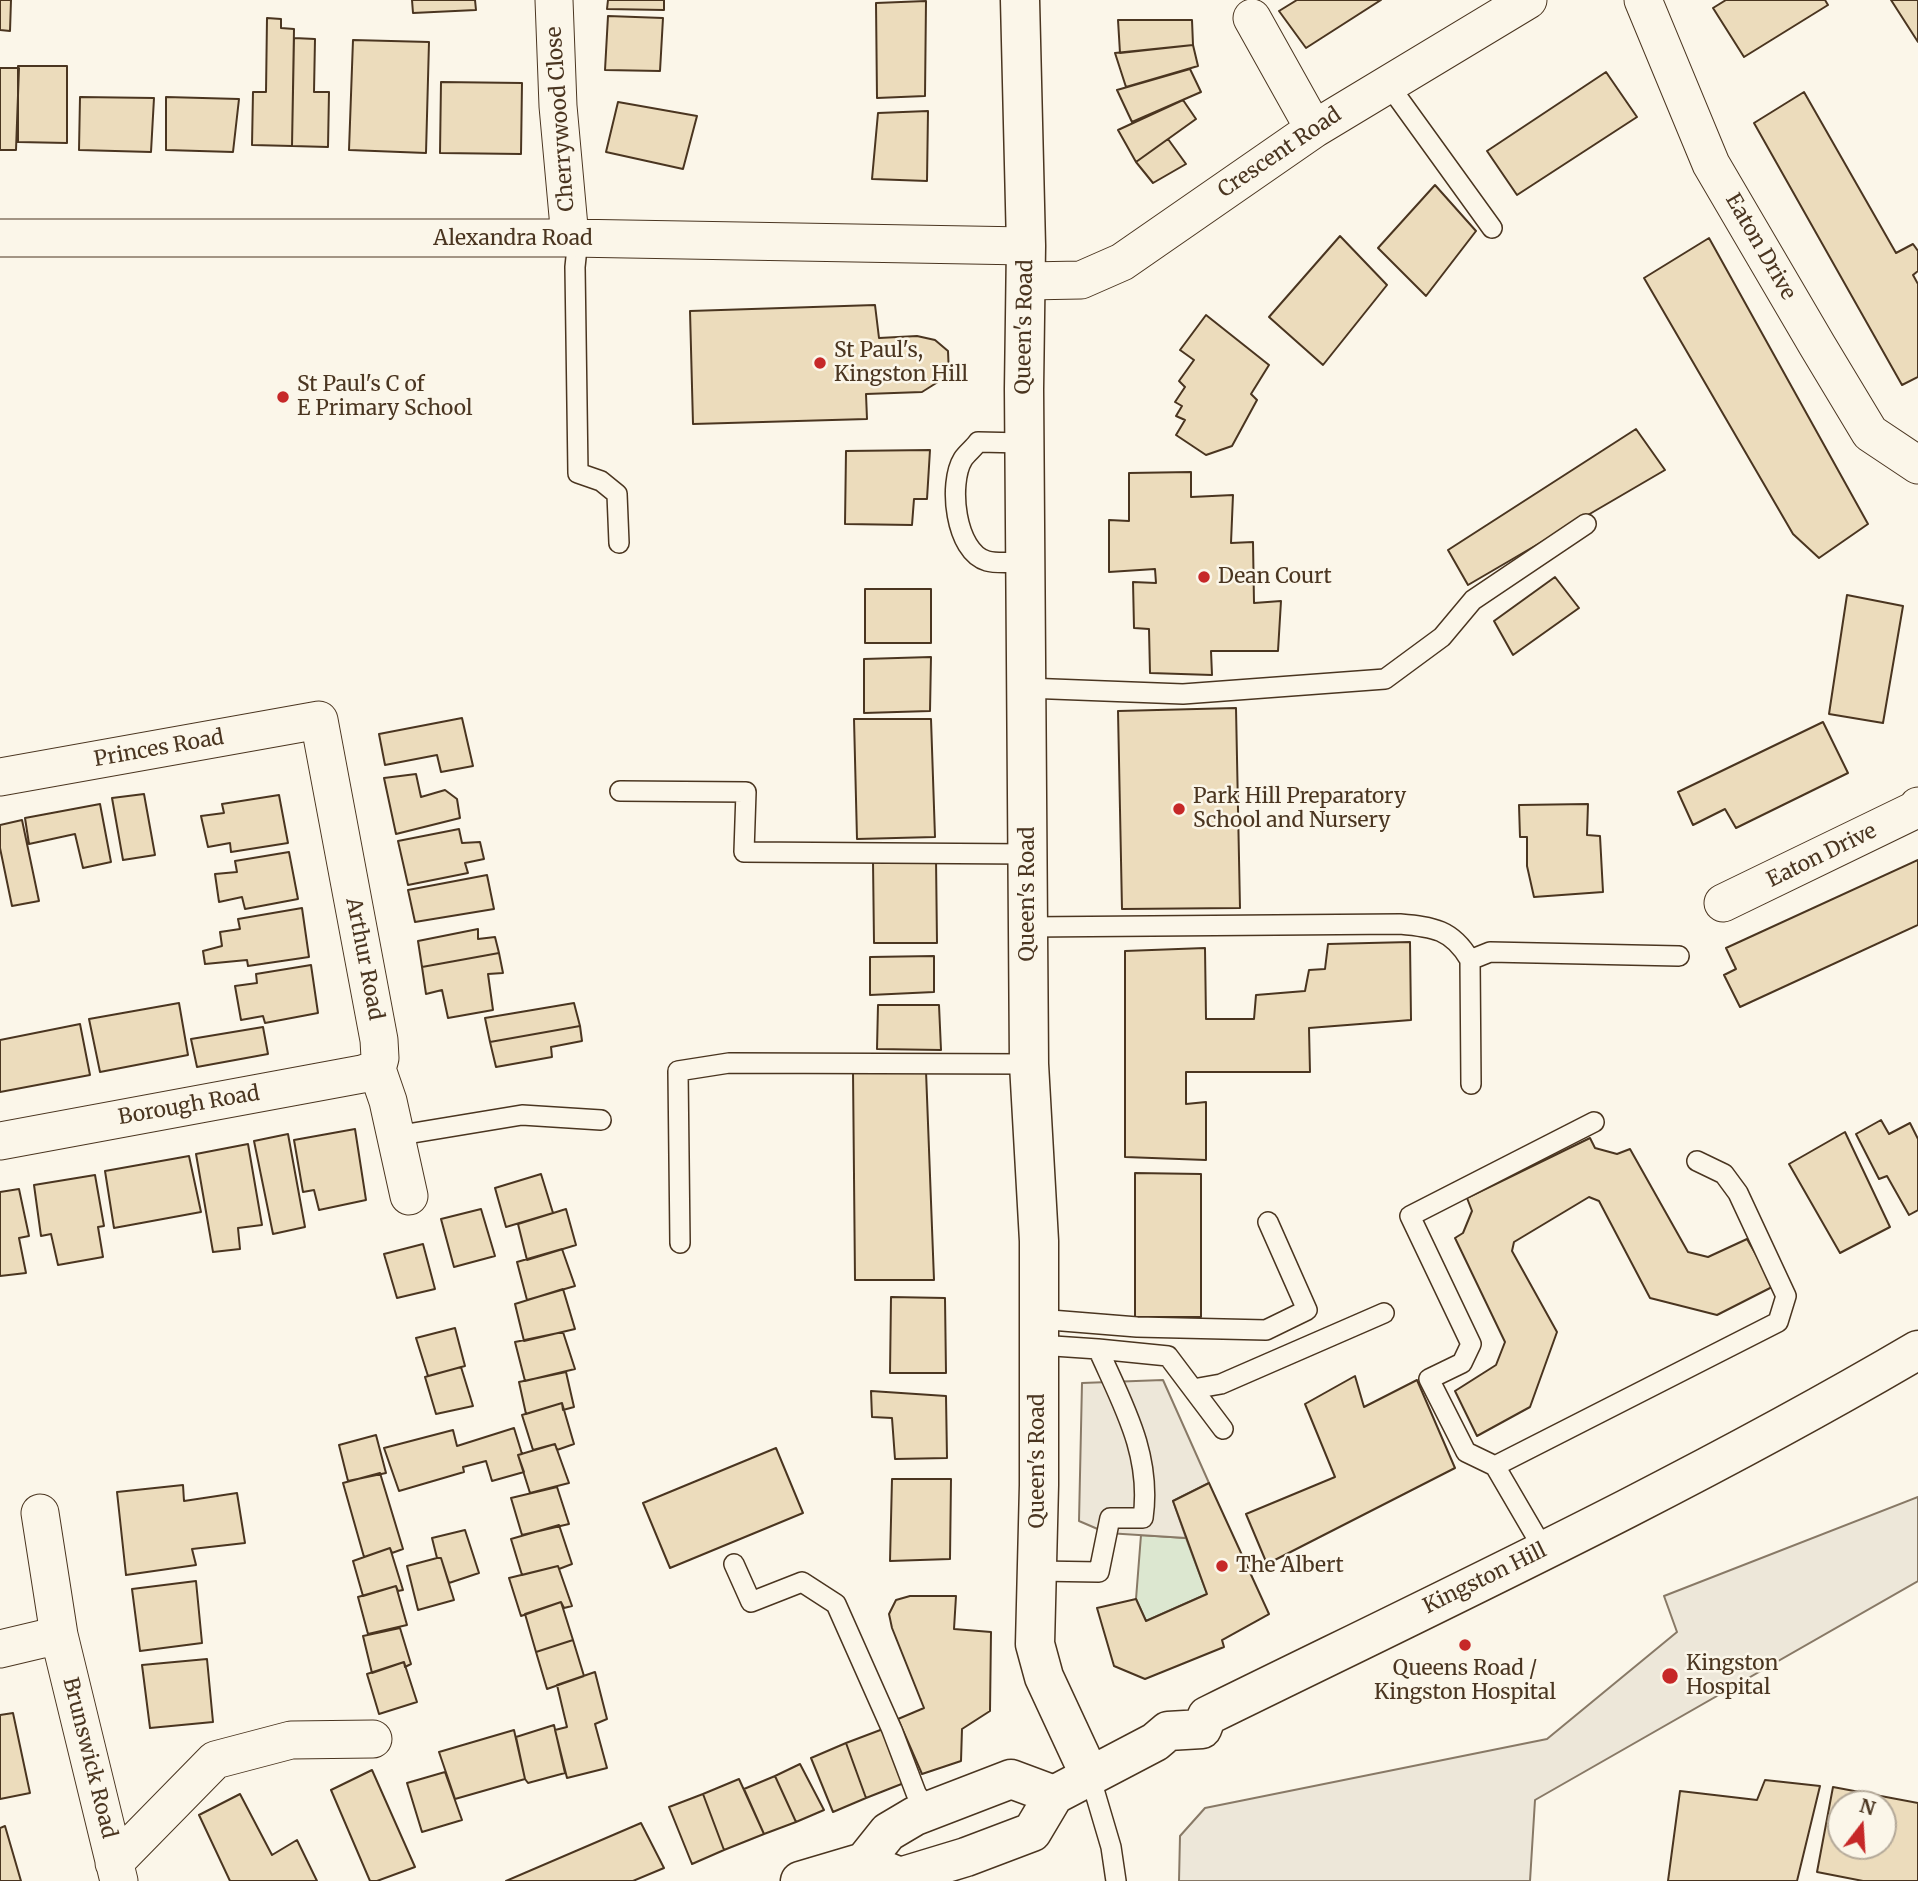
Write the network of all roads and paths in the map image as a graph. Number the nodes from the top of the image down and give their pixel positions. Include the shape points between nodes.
1 (554, 0) edge
2 (1020, 0) edge
3 (1528, 0) edge
4 (1643, 0) edge
5 (1252, 18) dead end
6 (1388, 84) junction
7 (1314, 129) junction
8 (1492, 228) dead end
9 (0, 238) edge
10 (574, 238) junction
11 (1027, 264) junction
12 (1024, 443) junction
13 (1918, 465) edge
14 (1586, 524) dead end
15 (619, 543) dead end
16 (1025, 562) junction
17 (1026, 688) junction
18 (319, 720) joint
19 (0, 778) edge
20 (620, 791) dead end
21 (1918, 806) edge
22 (1028, 853) junction
23 (1723, 903) dead end
24 (1028, 927) junction
25 (1679, 956) dead end
26 (1470, 960) junction
27 (1029, 1064) junction
28 (377, 1069) junction
29 (1471, 1084) dead end
30 (601, 1120) dead end
31 (1594, 1122) dead end
32 (395, 1136) junction
33 (0, 1141) edge
34 (1697, 1161) dead end
35 (409, 1196) dead end
36 (1268, 1222) dead end
37 (680, 1243) dead end
38 (1384, 1312) dead end
39 (1039, 1332) junction
40 (1098, 1349) junction
41 (1918, 1350) edge
42 (1193, 1389) junction
43 (1223, 1429) dead end
44 (1496, 1466) junction
45 (40, 1513) dead end
46 (1544, 1550) junction
47 (734, 1564) dead end
48 (1037, 1571) junction
49 (59, 1635) junction
50 (0, 1650) edge
51 (373, 1739) dead end
52 (1090, 1776) junction
53 (1054, 1795) junction
54 (928, 1811) junction
55 (864, 1863) junction
56 (117, 1872) edge
57 (800, 1881) edge
58 (1116, 1881) edge

1 - 10 street, Cherrywood Close via 558,106
2 - 11 main road, Queen's Road
3 - 6 street, Crescent Road
4 - 13 street, Eaton Drive via 1711,163 1811,334 1870,433
5 - 7 street
6 - 7 street, Crescent Road
6 - 8 lane
7 - 11 street, Crescent Road via 1122,262 1081,280
9 - 10 street, Alexandra Road
10 - 11 street, Alexandra Road
10 - 15 lane via 578,473 601,481 617,494
11 - 12 main road, Queen's Road
12 - 16 main road, Queen's Road
12 - 16 lane via 978,442 963,460 955,484 960,532 972,553 986,561
14 - 17 lane via 1473,600 1442,637 1385,679 1183,694
16 - 17 main road, Queen's Road
17 - 22 main road, Queen's Road
18 - 19 street, Princes Road
18 - 28 street, Arthur Road via 379,1040
20 - 22 lane via 746,792 744,852
21 - 23 street, Eaton Drive
22 - 24 main road, Queen's Road
24 - 26 lane via 1400,923 1430,927 1460,942
24 - 27 main road, Queen's Road
25 - 26 lane via 1490,952
26 - 29 lane
27 - 37 lane via 729,1063 678,1071
27 - 39 main road, Queen's Road
28 - 32 street, Arthur Road
28 - 33 street, Borough Road
30 - 32 lane via 522,1115
31 - 44 lane via 1410,1216 1471,1344 1462,1363 1429,1379 1466,1452
32 - 35 street, Arthur Road
34 - 44 lane via 1724,1174 1738,1193 1786,1296 1778,1322
36 - 39 lane via 1307,1310 1266,1330 1136,1327
38 - 42 lane via 1221,1384
39 - 40 lane
39 - 48 main road, Queen's Road
40 - 42 lane via 1168,1356
40 - 48 lane via 1138,1438 1147,1493 1143,1518 1110,1518 1099,1572
41 - 46 main road, Kingston Hill
42 - 43 lane
44 - 46 lane
45 - 49 street, Brunswick Road
46 - 52 main road, Kingston Hill via 1211,1714 1202,1729 1168,1731
47 - 54 lane via 751,1602 802,1582 836,1604 916,1793
48 - 52 main road, Queen's Road via 1035,1644 1044,1677
49 - 50 street
49 - 56 street, Brunswick Road
51 - 56 street via 291,1740 215,1760
52 - 53 main road, Kingston Hill
52 - 58 lane
53 - 54 main road via 1011,1779
53 - 55 main road via 1032,1832 966,1857 900,1877
54 - 55 main road via 888,1832
55 - 57 main road

